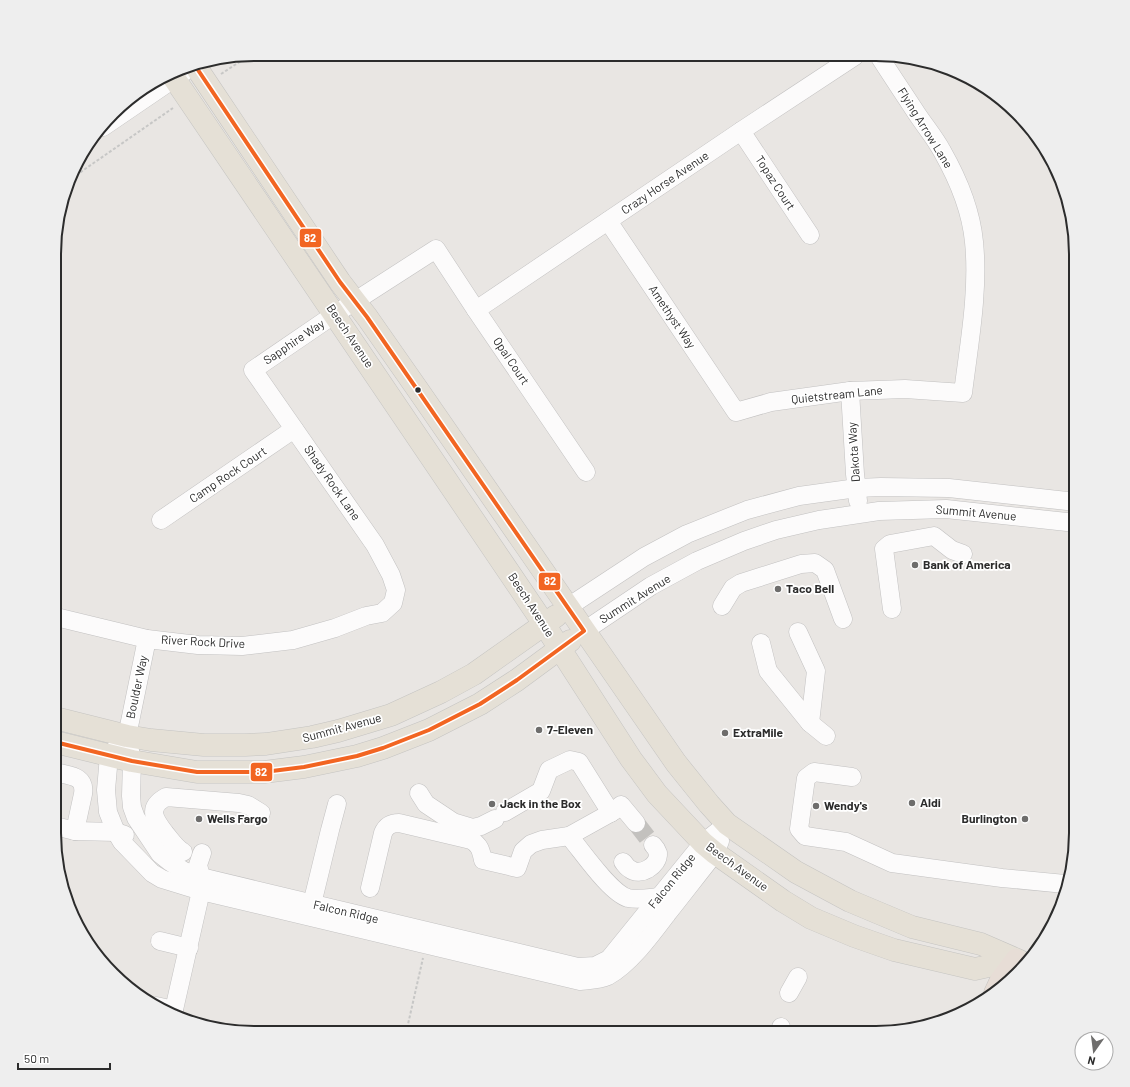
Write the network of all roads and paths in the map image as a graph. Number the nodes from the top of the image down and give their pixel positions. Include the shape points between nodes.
1 (241, 61) edge
2 (847, 61) edge
3 (882, 61) edge
4 (198, 70) edge
5 (219, 75) dead end
6 (175, 78) edge
7 (163, 84) edge
8 (174, 108) dead end
9 (124, 112) edge
10 (741, 131) junction
11 (79, 173) edge
12 (608, 221) junction
13 (810, 235) dead end
14 (436, 249) joint
15 (355, 301) junction
16 (476, 310) junction
17 (335, 314) junction
18 (253, 370) joint
19 (850, 391) junction
20 (963, 392) joint
21 (736, 412) joint
22 (294, 429) junction
23 (586, 472) dead end
24 (857, 488) junction
25 (1069, 501) edge
26 (860, 513) junction
27 (160, 520) dead end
28 (1069, 522) edge
29 (963, 554) dead end
30 (393, 603) joint
31 (722, 606) dead end
32 (568, 608) junction
33 (892, 609) dead end
34 (61, 618) edge
35 (843, 619) dead end
36 (544, 624) junction
37 (584, 631) junction
38 (798, 632) dead end
39 (147, 639) junction
40 (761, 643) dead end
41 (559, 649) junction
42 (61, 720) edge
43 (810, 723) junction
44 (127, 736) junction
45 (826, 736) dead end
46 (61, 744) edge
47 (109, 756) junction
48 (132, 761) junction
49 (61, 774) edge
50 (852, 777) dead end
51 (419, 793) dead end
52 (337, 804) dead end
53 (616, 809) junction
54 (262, 813) dead end
55 (636, 823) tunnel mouth
56 (727, 824) junction
57 (61, 828) edge
58 (75, 831) junction
59 (116, 832) junction
60 (569, 836) junction
61 (653, 845) tunnel mouth
62 (709, 848) junction
63 (129, 850) junction
64 (183, 852) dead end
65 (202, 853) dead end
66 (623, 862) dead end
67 (184, 871) junction
68 (201, 884) junction
69 (1062, 884) edge
70 (370, 888) dead end
71 (659, 897) junction
72 (312, 904) junction
73 (160, 940) dead end
74 (189, 948) junction
75 (425, 951) dead end
76 (1018, 963) edge
77 (1016, 965) edge
78 (798, 977) dead end
79 (789, 993) dead end
80 (175, 1009) edge
81 (408, 1026) edge

1 - 5 path
2 - 10 street, Crazy Horse Avenue
3 - 20 street, Flying Arrow Lane via 942,150 965,201 970,220 976,267
4 - 15 main road, Beech Avenue
6 - 17 main road, Beech Avenue
7 - 9 street
8 - 11 path
10 - 12 street, Crazy Horse Avenue
10 - 13 street, Topaz Court
12 - 16 street, Crazy Horse Avenue
12 - 21 street, Amethyst Way
14 - 15 street, Sapphire Way
14 - 16 street, Opal Court
15 - 17 street, Sapphire Way
15 - 32 main road, Beech Avenue
16 - 23 street, Opal Court
17 - 18 street, Sapphire Way
17 - 36 main road, Beech Avenue
18 - 22 street, Shady Rock Lane
19 - 20 street, Quietstream Lane via 906,389
19 - 21 street, Quietstream Lane via 771,402
19 - 24 street, Dakota Way
22 - 27 street, Camp Rock Court
22 - 30 street, Shady Rock Lane via 375,545 396,590
24 - 25 street, Summit Avenue via 949,488
24 - 26 street, Dakota Way
24 - 32 street, Summit Avenue via 799,496 747,510 687,534 644,557
26 - 28 street, Summit Avenue via 946,509
26 - 37 street, Summit Avenue via 776,530 697,560 651,586
29 - 33 street via 952,550 934,536 890,544 884,549
30 - 39 street, River Rock Drive via 382,613 293,640 268,644 198,645
31 - 35 street via 733,588 741,582 801,564 815,563 825,570
32 - 36 main road, Summit Avenue
32 - 37 main road, Beech Avenue
34 - 39 street, River Rock Drive
36 - 41 main road, Beech Avenue
36 - 44 main road, Summit Avenue via 474,674 441,692 391,715 338,731 286,741 245,745 204,745
37 - 41 main road, Summit Avenue
37 - 56 main road, Beech Avenue via 676,763
38 - 43 street via 816,671
39 - 44 street, Boulder Way
40 - 43 street via 768,670
41 - 48 main road, Summit Avenue via 480,704 429,730 357,756 304,767 257,772 197,772
41 - 62 main road, Beech Avenue via 631,760 657,794
42 - 44 main road, Summit Avenue
43 - 45 street
44 - 47 street
44 - 48 street, Falcon Ridge
46 - 47 main road, Summit Avenue
47 - 48 main road, Summit Avenue
47 - 59 street, Falcon Ridge via 106,790 108,812
48 - 67 street, Falcon Ridge via 130,796 136,818 160,854
49 - 58 street via 79,778 83,783
50 - 69 street via 814,772 806,778 799,829 805,836 846,842 892,863
51 - 53 street via 426,804 453,822 473,828 500,816 541,791 549,770 570,760 579,762
52 - 72 street
53 - 55 street
53 - 60 street
54 - 64 street via 239,803 166,797 156,805 155,818 177,848
56 - 62 street, Falcon Ridge
56 - 76 main road, Beech Avenue via 796,872 850,901 912,926 981,944
57 - 58 street
58 - 59 street
58 - 63 street
59 - 63 street, Falcon Ridge
59 - 67 street via 131,838 162,866
60 - 70 street via 531,844 523,852 517,868 483,860 479,846 471,840 393,823 385,828
60 - 71 street via 618,893 628,898
61 - 66 street via 658,851 658,857 649,869 643,872 630,870
62 - 68 street, Falcon Ridge via 649,938 619,968 607,976 580,981
62 - 71 street, Falcon Ridge
62 - 77 main road, Beech Avenue via 811,918 854,936 894,950 975,969
63 - 68 street, Falcon Ridge via 152,873 162,879
65 - 68 street via 198,865
67 - 68 street, Falcon Ridge
68 - 72 street, Falcon Ridge
68 - 74 street
71 - 72 street, Falcon Ridge via 609,959 595,966 578,967
73 - 74 street
74 - 80 street
75 - 81 path
78 - 79 street

